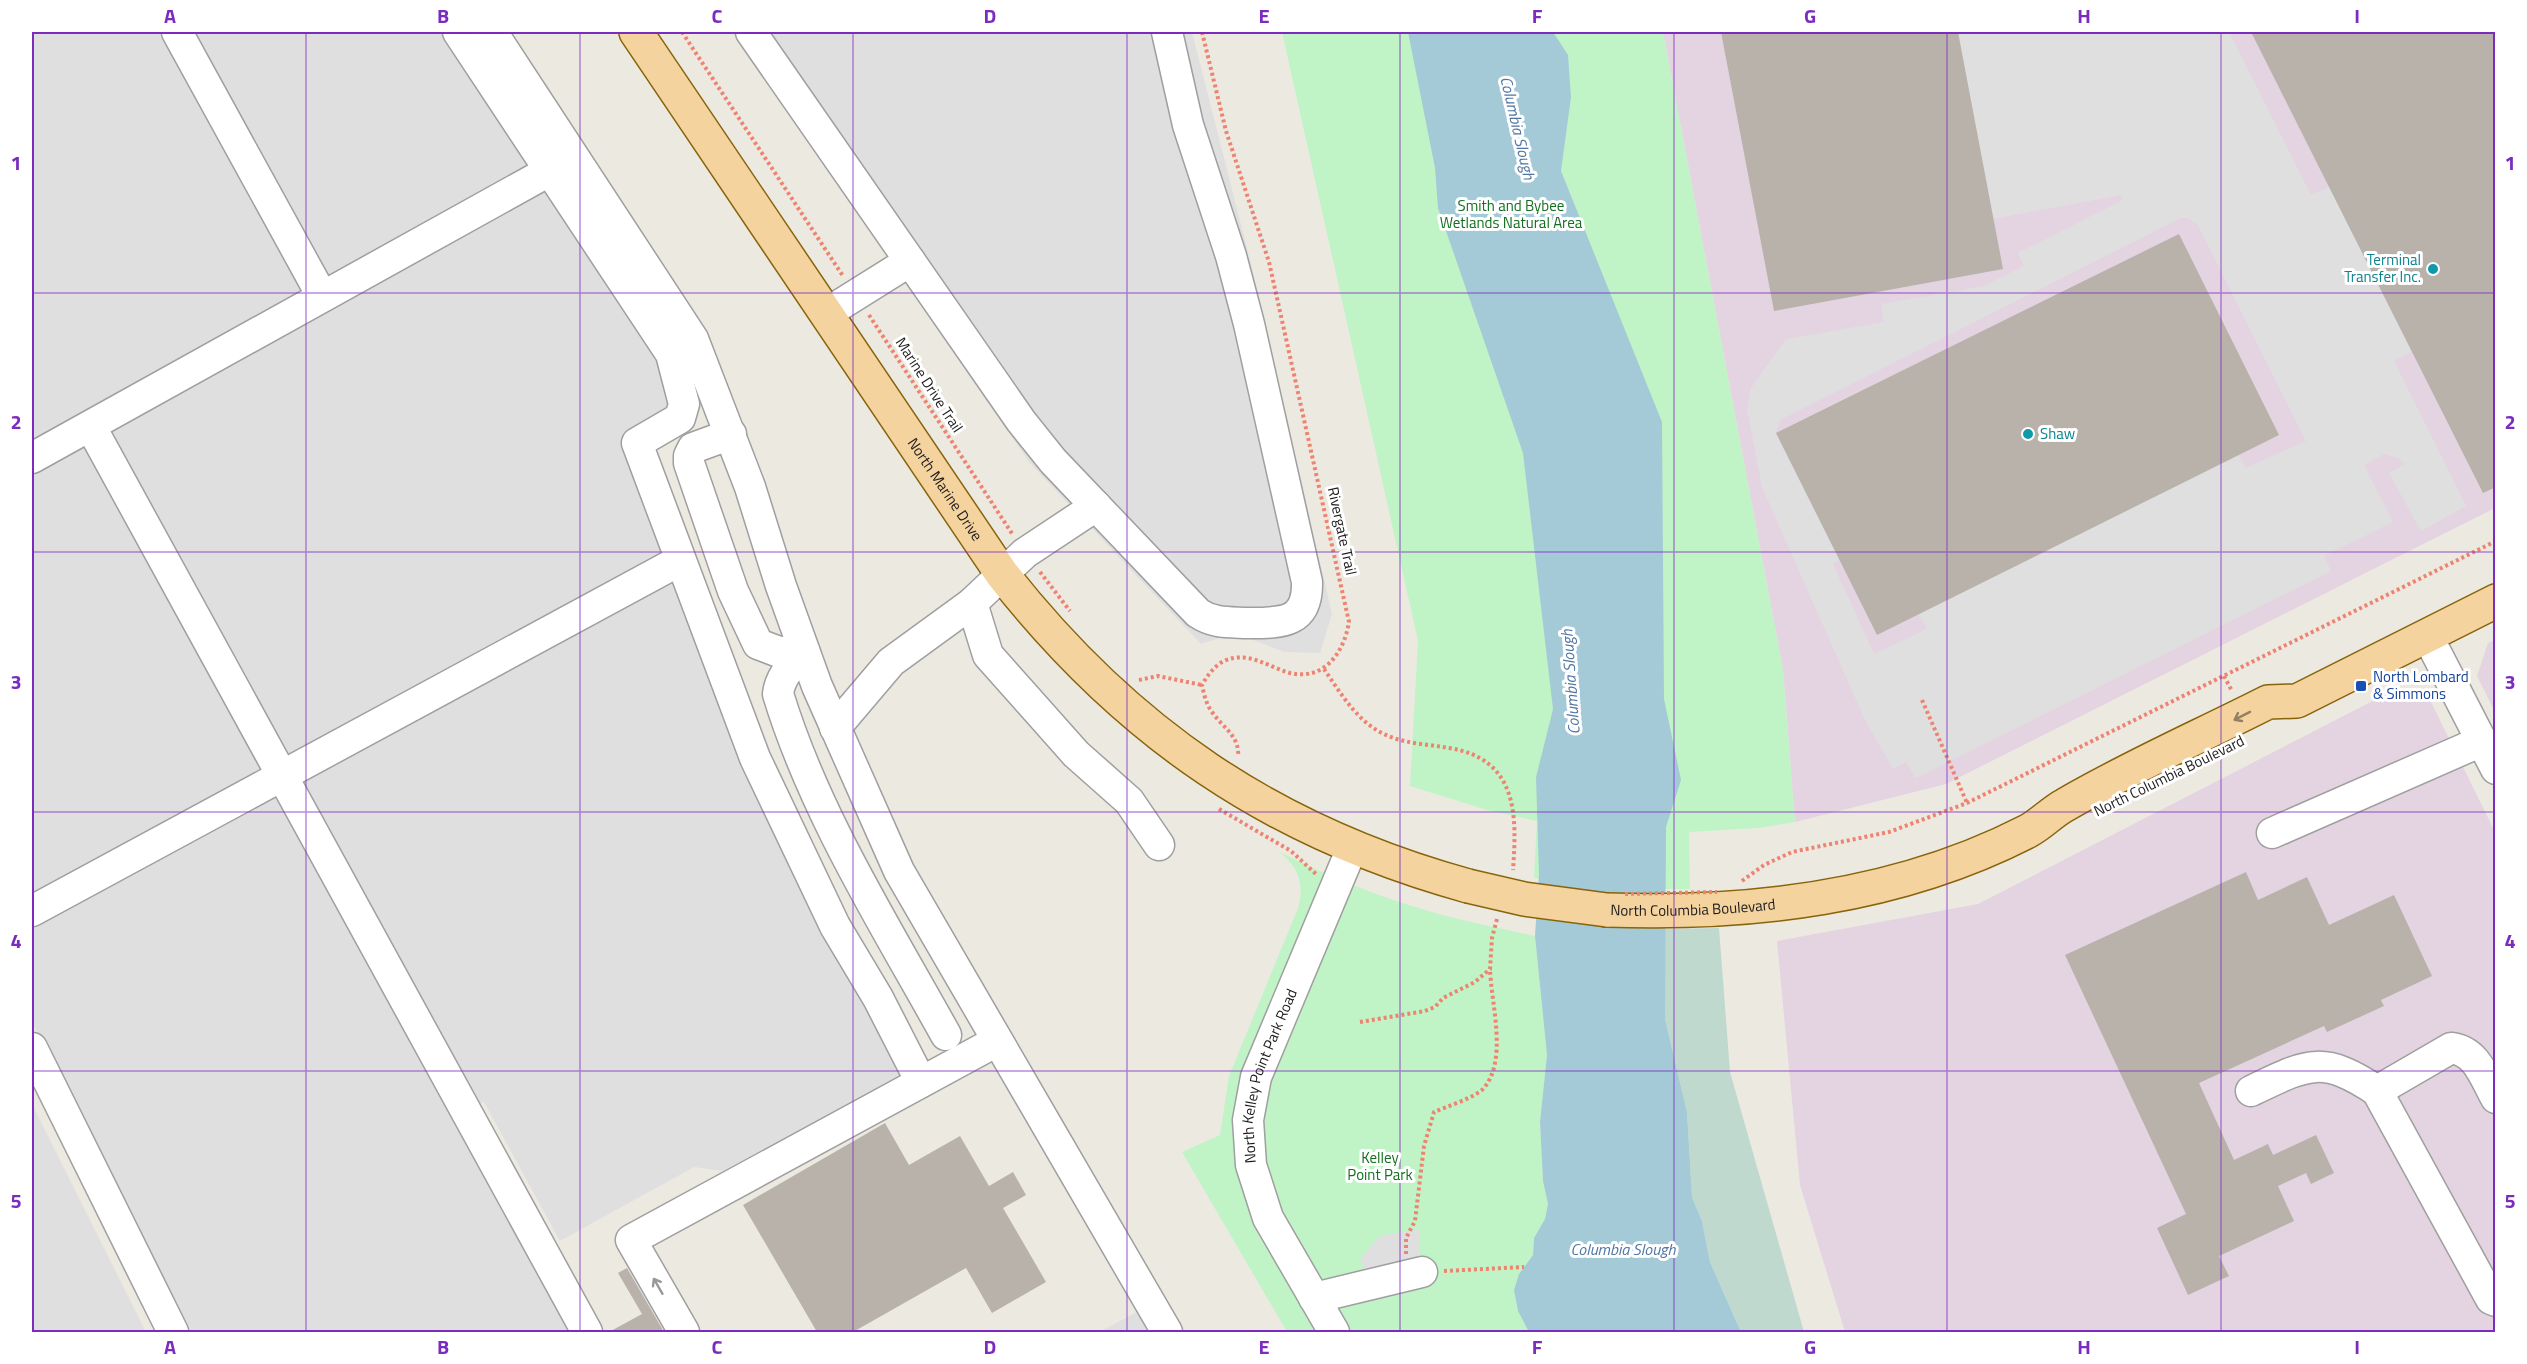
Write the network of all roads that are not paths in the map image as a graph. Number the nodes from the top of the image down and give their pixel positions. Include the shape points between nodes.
1 (177, 32) edge
2 (458, 32) edge
3 (492, 32) edge
4 (636, 32) edge
5 (750, 32) edge
6 (1167, 32) edge
7 (551, 170) junction
8 (910, 261) junction
9 (322, 296) junction
10 (827, 313) junction
11 (91, 427) junction
12 (731, 434) junction
13 (32, 458) edge
14 (1096, 506) junction
15 (679, 561) junction
16 (1014, 563) junction
17 (2496, 601) edge
18 (972, 603) junction
19 (2427, 635) junction
20 (804, 651) junction
21 (835, 728) junction
22 (2482, 741) junction
23 (2496, 769) edge
24 (282, 777) junction
25 (2272, 833) dead end
26 (1159, 845) dead end
27 (1352, 848) junction
28 (32, 911) edge
29 (946, 1035) dead end
30 (997, 1041) junction
31 (32, 1048) edge
32 (921, 1082) junction
33 (2252, 1090) dead end
34 (2377, 1091) junction
35 (32, 1093) edge
36 (2496, 1098) edge
37 (1413, 1274) road end
38 (1314, 1298) junction
39 (2496, 1301) edge
40 (152, 1332) edge
41 (174, 1332) edge
42 (587, 1332) edge
43 (684, 1332) edge
44 (1167, 1332) edge
45 (1334, 1332) edge

1 - 9 street
2 - 7 street
3 - 12 street via 675,308 705,365
4 - 10 main road, North Marine Drive
5 - 8 street
6 - 14 street via 1188,125 1249,324 1307,582 1304,605 1281,623 1210,620 1198,613
7 - 9 street
7 - 15 street via 671,354 684,404 680,418 637,443
8 - 10 street
8 - 14 street via 1038,444
9 - 11 street
10 - 16 main road, North Marine Drive
11 - 13 street
11 - 24 street
12 - 20 street
12 - 20 street via 693,448 689,464 733,591 758,644 779,652
14 - 16 street
15 - 24 street
15 - 32 street via 759,768 835,926
16 - 18 street
16 - 27 main road, North Marine Drive via 1036,617 1084,668 1157,734 1223,781
17 - 19 main road, North Columbia Boulevard
18 - 21 street via 891,662
18 - 26 street via 988,655 1076,754 1129,801
19 - 22 street
19 - 27 main road, North Columbia Boulevard, bridge via 2297,701 2286,719 2072,823 2030,830 1961,860 1876,886 1802,902 1718,898 1607,910 1566,906 1467,886
20 - 21 street
20 - 29 street via 779,687 791,737 854,870
21 - 30 street via 899,871
22 - 23 street
22 - 25 street
24 - 28 street
24 - 42 street
27 - 38 street, North Kelley Point Park Road via 1257,1077 1248,1120 1251,1166 1258,1192 1268,1218
30 - 32 street
30 - 44 street
31 - 41 street
43 -> 32 street via 631,1240
33 - 34 street via 2289,1072 2321,1065 2352,1074
34 - 36 street via 2451,1048 2462,1049 2474,1057
34 - 39 street via 2491,1299
35 - 40 street
37 - 38 street
38 - 45 street, North Kelley Point Park Road

